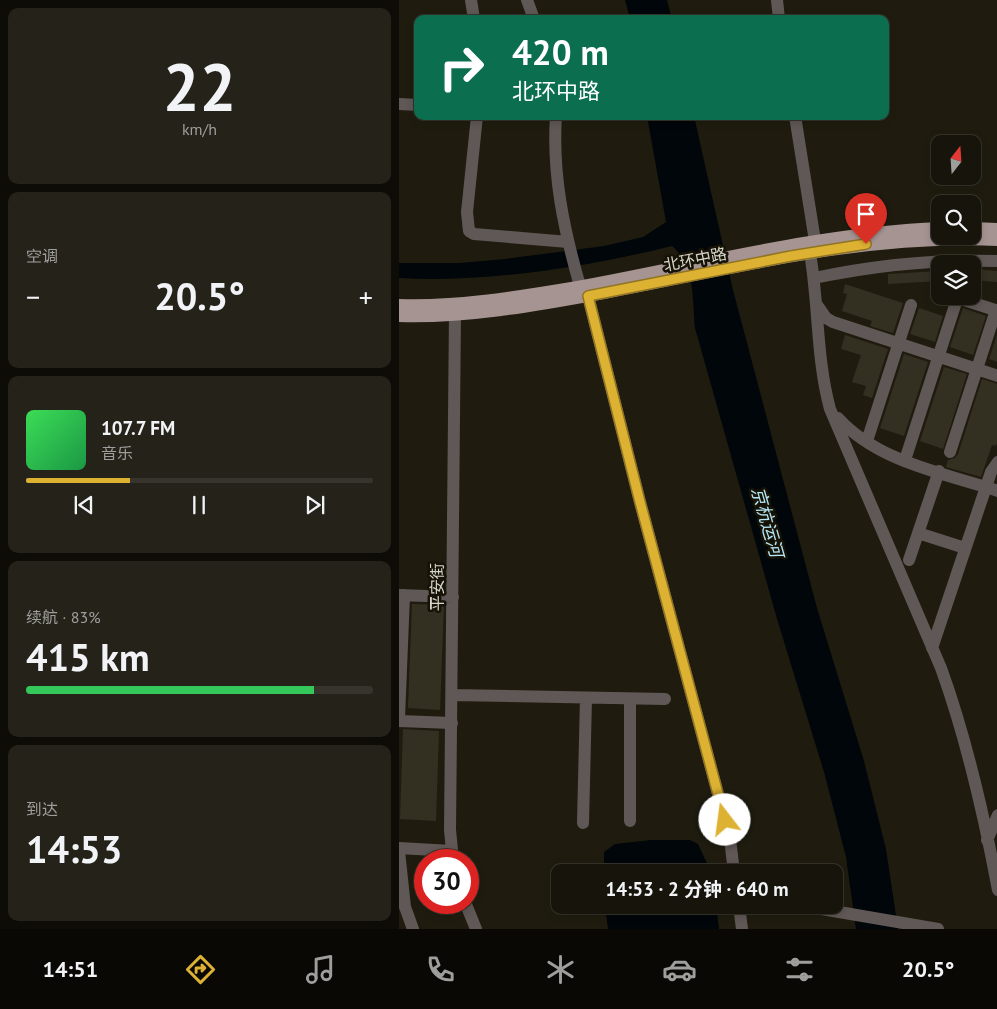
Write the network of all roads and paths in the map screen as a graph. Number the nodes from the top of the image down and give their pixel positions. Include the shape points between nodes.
1 (471, 0) edge
2 (527, 0) edge
3 (777, 0) edge
4 (473, 15) edge
5 (533, 15) edge
6 (779, 15) edge
7 (399, 104) edge
8 (414, 105) edge
9 (477, 120) edge
10 (556, 120) edge
11 (796, 120) edge
12 (981, 228) edge
13 (931, 229) edge
14 (997, 229) edge
15 (981, 239) edge
16 (931, 240) edge
17 (997, 240) edge
18 (568, 242) junction
19 (812, 247) junction
20 (981, 261) edge
21 (997, 261) edge
22 (931, 263) edge
23 (814, 278) junction
24 (584, 291) junction
25 (911, 304) dead end
26 (399, 305) edge
27 (817, 305) junction
28 (955, 305) edge
29 (980, 305) edge
30 (997, 311) edge
31 (455, 313) junction
32 (399, 316) edge
33 (899, 344) junction
34 (939, 357) junction
35 (977, 370) junction
36 (997, 376) edge
37 (830, 409) junction
38 (867, 441) junction
39 (950, 452) dead end
40 (905, 460) junction
41 (997, 462) edge
42 (939, 471) junction
43 (991, 489) edge
44 (918, 533) junction
45 (965, 548) junction
46 (909, 560) dead end
47 (401, 595) edge
48 (453, 597) junction
49 (932, 648) junction
50 (452, 695) junction
51 (586, 698) junction
52 (631, 699) junction
53 (665, 700) dead end
54 (399, 719) edge
55 (452, 723) junction
56 (997, 815) edge
57 (630, 821) dead end
58 (583, 823) dead end
59 (987, 840) junction
60 (452, 849) edge
61 (399, 850) edge
62 (414, 851) edge
63 (733, 864) edge
64 (997, 890) edge
65 (843, 912) edge
66 (470, 914) edge
67 (740, 914) edge
68 (413, 929) edge
69 (476, 929) edge
70 (742, 929) edge
71 (938, 929) edge

1 - 4 street
2 - 5 street
3 - 6 street
7 - 8 street
9 - 18 street via 467,212 469,230 474,234
10 - 18 street via 555,172
11 - 19 street
12 - 14 main road
13 - 19 main road, 北环中路 via 865,233
15 - 17 main road, 北环中路
16 - 19 main road, 北环中路
18 - 24 street
19 - 23 street
19 - 24 main road, 北环中路
20 - 21 street
22 - 23 street via 903,263
23 - 27 street
24 - 26 main road, 北环中路
24 - 31 main road, 北环中路 via 542,305
24 - 63 street via 730,840
25 - 33 street
27 - 33 street via 833,322
27 - 37 street via 821,377
28 - 34 street
29 - 30 street
30 - 35 street
31 - 32 main road, 北环中路
31 - 48 street, 平安街
33 - 34 street
33 - 38 street
34 - 35 street
34 - 40 street
35 - 36 street
35 - 39 street
37 - 38 street via 847,428
37 - 49 street
38 - 40 street via 883,453
40 - 42 street
41 - 43 street
42 - 43 street
42 - 44 street
43 - 45 street
44 - 45 street
44 - 46 street
45 - 49 street
47 - 48 street
47 - 54 street
48 - 50 street, 平安街
49 - 59 street via 956,710
50 - 51 street
50 - 55 street, 平安街
51 - 52 street
51 - 58 street
52 - 53 street
52 - 57 street
54 - 55 street
55 - 60 street, 平安街
56 - 59 street
59 - 64 street
61 - 62 street
61 - 68 street via 405,907
65 - 71 street
66 - 69 street
67 - 70 street

